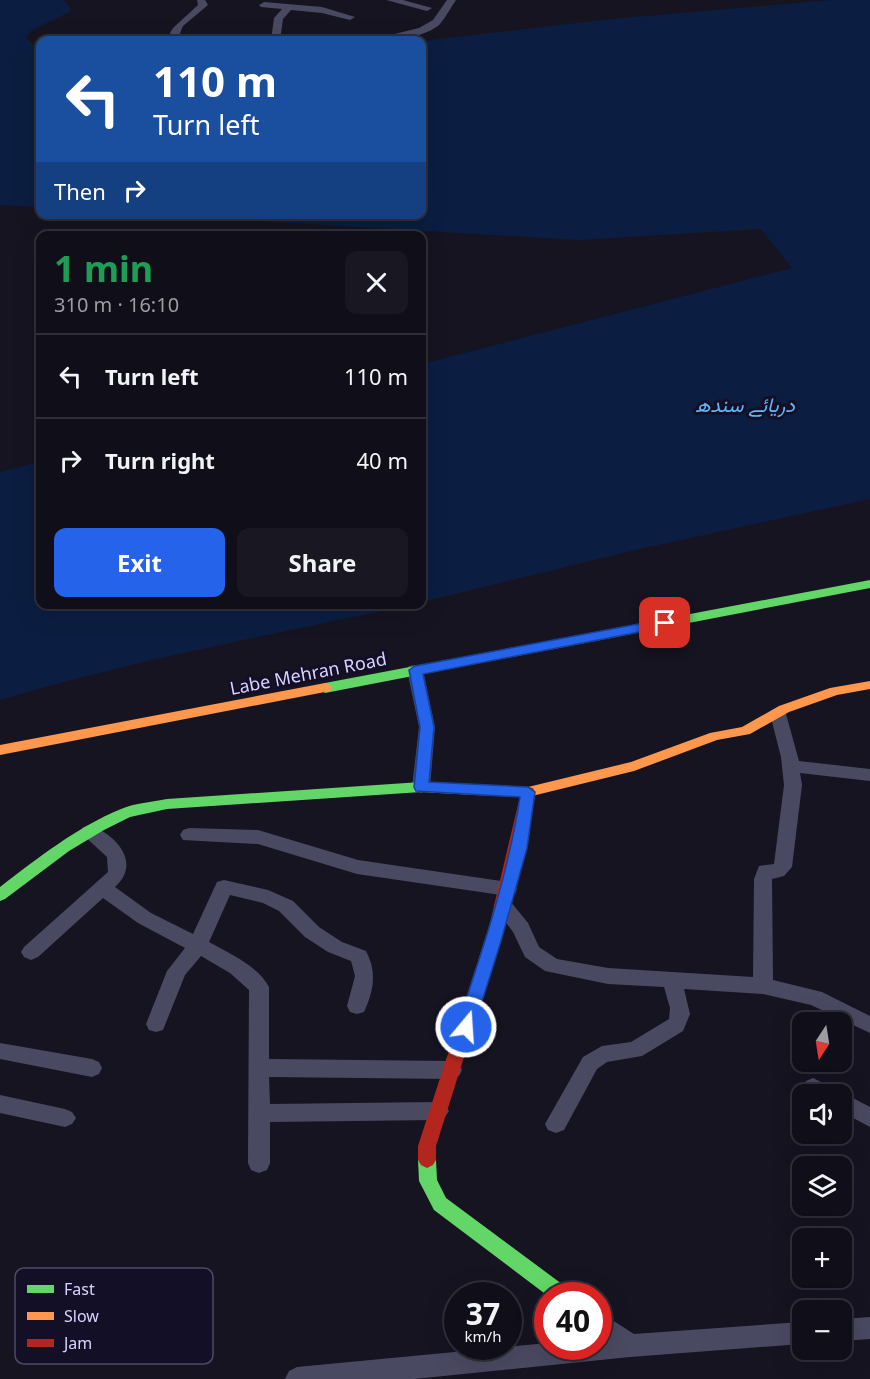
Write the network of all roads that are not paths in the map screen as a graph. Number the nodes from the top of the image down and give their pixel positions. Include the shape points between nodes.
1 (202, 0) edge
2 (329, 0) edge
3 (390, 0) edge
4 (452, 0) edge
5 (264, 5) dead end
6 (289, 7) junction
7 (427, 8) dead end
8 (309, 9) junction
9 (350, 17) dead end
10 (176, 36) edge
11 (276, 36) edge
12 (394, 36) edge
13 (870, 584) edge
14 (415, 670) junction
15 (870, 685) edge
16 (778, 714) junction
17 (0, 750) edge
18 (792, 766) junction
19 (870, 775) edge
20 (421, 787) junction
21 (528, 792) junction
22 (88, 832) junction
23 (189, 835) dead end
24 (104, 889) junction
25 (0, 895) edge
26 (506, 898) junction
27 (198, 946) junction
28 (31, 952) dead end
29 (670, 979) junction
30 (763, 986) junction
31 (357, 1005) dead end
32 (156, 1024) dead end
33 (870, 1024) edge
34 (0, 1051) edge
35 (92, 1068) dead end
36 (259, 1068) junction
37 (452, 1070) junction
38 (0, 1104) edge
39 (852, 1108) edge
40 (438, 1111) junction
41 (259, 1113) junction
42 (65, 1118) dead end
43 (870, 1118) edge
44 (556, 1124) dead end
45 (259, 1163) dead end
46 (544, 1282) edge
47 (870, 1328) edge
48 (852, 1329) edge
49 (612, 1332) edge
50 (792, 1334) edge
51 (630, 1346) junction
52 (297, 1379) edge

1 - 10 street via 199,10 177,27
2 - 8 street
3 - 7 street
4 - 12 street via 436,22 422,30
5 - 6 street
6 - 8 street
6 - 11 street via 279,18
8 - 9 street
13 - 14 street, Labe Mehran Road
14 - 17 street, Labe Mehran Road
14 - 20 street via 427,727
15 - 16 street via 835,691
16 - 18 street
16 - 21 street via 745,731 715,736 634,766
18 - 19 street
18 - 30 street via 783,867 766,871 763,879
20 - 21 street
20 - 22 street via 167,804 127,812
21 - 26 street
22 - 24 street via 116,854 120,863 117,875
22 - 25 street
23 - 26 street via 258,837 357,867
24 - 27 street via 135,912
24 - 28 street
26 - 29 street via 532,952 552,966 608,976
26 - 37 street
27 - 31 street via 224,887 268,897 286,906 312,932 359,956 365,976
27 - 32 street via 177,971
27 - 36 street via 232,964 259,987
29 - 30 street
29 - 44 street via 679,999 680,1020 635,1050 602,1054 590,1063
30 - 33 street via 814,998
34 - 35 street
36 - 37 street
36 - 41 street
37 - 40 street
38 - 42 street
39 - 43 street
40 - 41 street
40 - 46 street via 427,1146 428,1181 440,1204
41 - 45 street
47 - 48 street
49 - 51 street
50 - 51 street
51 - 52 street

